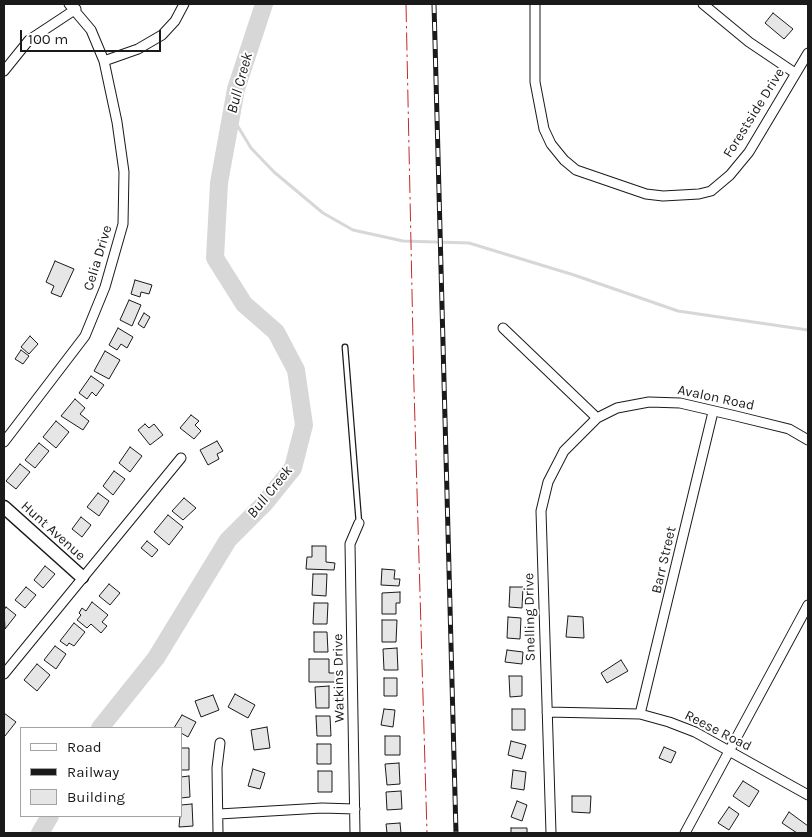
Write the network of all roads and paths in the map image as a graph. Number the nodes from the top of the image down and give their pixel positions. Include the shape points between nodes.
1 (184, 4) edge
2 (535, 4) edge
3 (703, 4) edge
4 (73, 6) edge
5 (808, 53) edge
6 (104, 61) junction
7 (4, 71) edge
8 (795, 73) junction
9 (503, 328) dead end
10 (345, 347) dead end
11 (713, 412) junction
12 (597, 418) junction
13 (808, 440) edge
14 (4, 442) edge
15 (181, 458) dead end
16 (4, 507) edge
17 (359, 523) joint
18 (82, 577) junction
19 (808, 604) edge
20 (4, 674) edge
21 (547, 712) junction
22 (640, 714) junction
23 (220, 743) dead end
24 (728, 751) junction
25 (808, 795) edge
26 (355, 809) junction
27 (220, 814) junction
28 (218, 833) edge
29 (356, 833) edge
30 (551, 833) edge
31 (685, 833) edge

1 - 6 street via 162,35 138,49
2 - 8 street, Forestside Drive via 535,82 544,129 551,144 576,170 646,194 671,196 711,191 749,152
3 - 8 street via 749,42
4 - 6 street, Celia Drive via 91,30
4 - 7 street via 29,40
5 - 8 street, Forestside Drive
6 - 14 street, Celia Drive via 124,172 123,224 105,287 85,336
9 - 12 street
10 - 17 lane
11 - 12 street, Avalon Road via 680,403 649,402 617,408
11 - 13 street, Avalon Road via 789,429
11 - 22 street, Barr Street
12 - 21 street, Snelling Drive via 578,434 559,458 548,482 542,511
15 - 18 street
16 - 18 street, Hunt Avenue
17 - 26 street, Watkins Drive via 350,544
18 - 20 street
19 - 24 street
21 - 22 street, Reese Road
21 - 30 street, Snelling Drive
22 - 24 street, Reese Road via 695,732
23 - 27 street via 217,768
24 - 25 street, Reese Road
24 - 31 street
26 - 27 street
26 - 29 street, Watkins Drive
27 - 28 street

